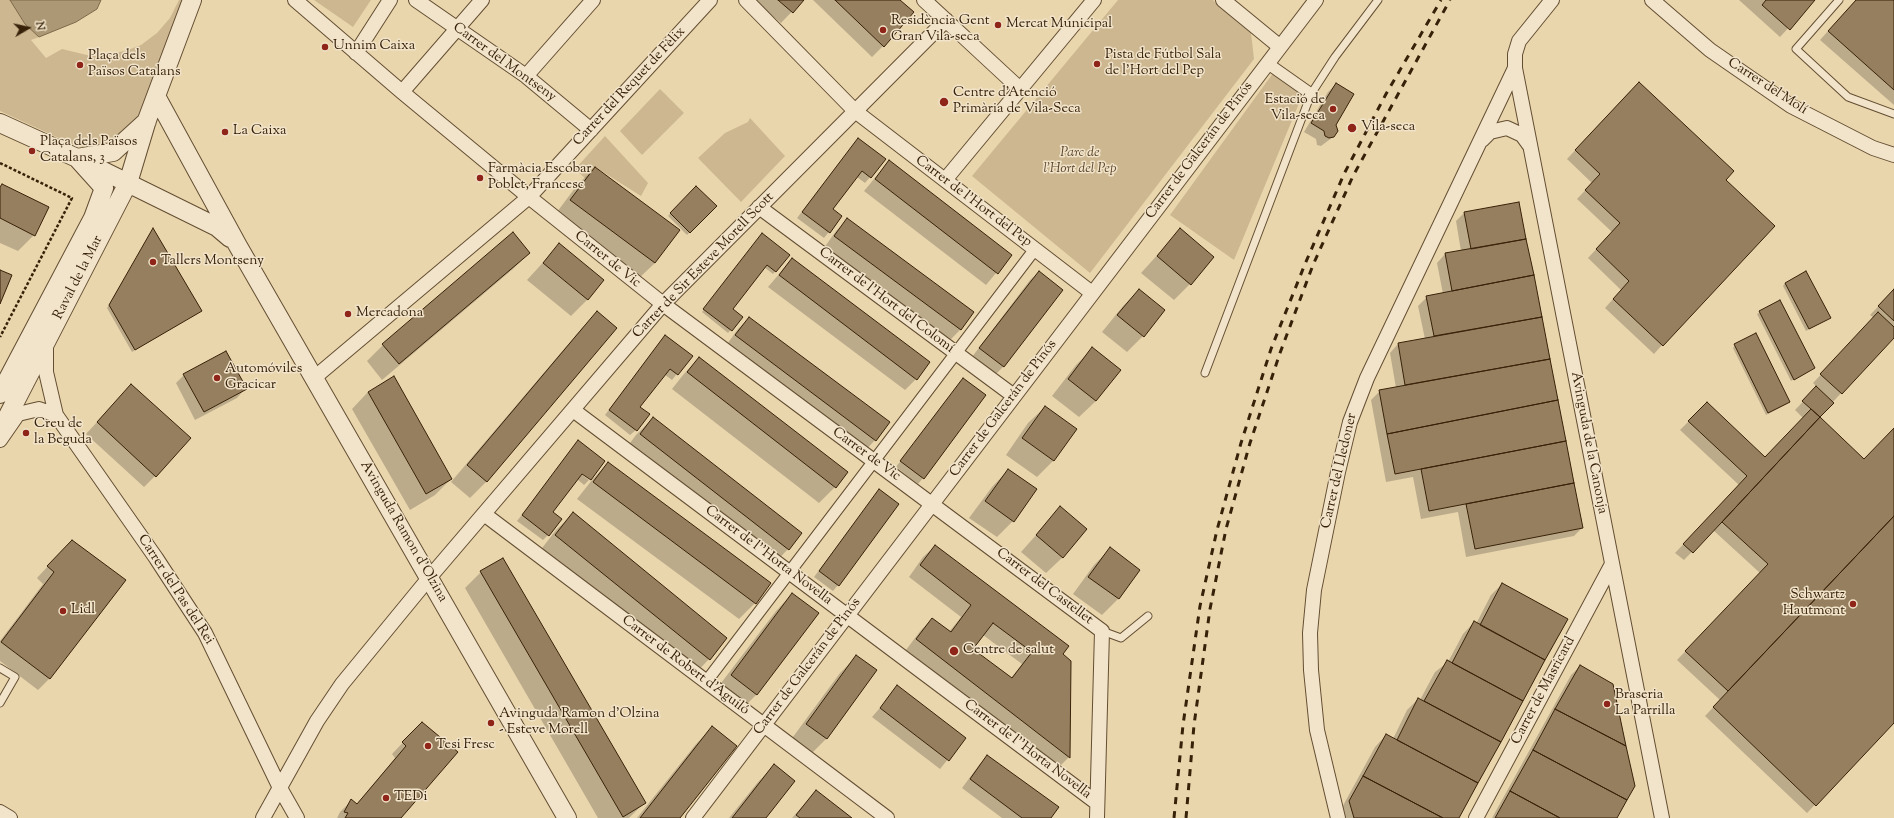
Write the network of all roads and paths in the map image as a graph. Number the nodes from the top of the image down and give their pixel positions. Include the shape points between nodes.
1 (192, 0) edge
2 (390, 0) edge
3 (416, 0) edge
4 (482, 0) edge
5 (593, 0) edge
6 (710, 0) edge
7 (746, 0) edge
8 (924, 0) edge
9 (1094, 0) edge
10 (1223, 0) edge
11 (1316, 0) edge
12 (1378, 0) edge
13 (1552, 0) edge
14 (1652, 0) edge
15 (1839, 0) edge
16 (297, 1) edge
17 (946, 20) junction
18 (457, 28) junction
19 (1279, 46) junction
20 (356, 53) junction
21 (1267, 63) junction
22 (1515, 68) junction
23 (526, 76) junction
24 (1020, 89) junction
25 (402, 92) junction
26 (1311, 94) junction
27 (156, 96) junction
28 (855, 111) junction
29 (1894, 114) edge
30 (147, 120) junction
31 (0, 123) edge
32 (591, 130) junction
33 (1477, 147) junction
34 (1531, 149) junction
35 (1894, 155) edge
36 (77, 158) junction
37 (0, 163) edge
38 (945, 180) junction
39 (128, 183) junction
40 (529, 197) junction
41 (759, 207) junction
42 (238, 246) junction
43 (1035, 249) junction
44 (1092, 293) junction
45 (663, 304) junction
46 (0, 337) edge
47 (46, 343) junction
48 (956, 353) junction
49 (1205, 373) dead end
50 (314, 378) junction
51 (2, 384) edge
52 (1014, 396) junction
53 (573, 410) junction
54 (56, 415) junction
55 (0, 431) edge
56 (0, 440) edge
57 (874, 460) junction
58 (932, 504) junction
59 (484, 514) junction
60 (1612, 564) junction
61 (789, 572) junction
62 (429, 578) junction
63 (847, 615) junction
64 (1148, 616) dead end
65 (1102, 631) junction
66 (0, 668) edge
67 (706, 682) junction
68 (0, 703) edge
69 (763, 725) junction
70 (280, 788) junction
71 (1097, 803) junction
72 (0, 812) edge
73 (10, 818) edge
74 (263, 818) edge
75 (297, 818) edge
76 (567, 818) edge
77 (693, 818) edge
78 (887, 818) edge
79 (1096, 818) edge
80 (1338, 818) edge
81 (1476, 818) edge
82 (1662, 818) edge

1 - 27 street
2 - 20 street
3 - 18 street, Carrer del Montseny
4 - 18 street
5 - 23 street
6 - 32 street, Carrer del Requet de Fèlix
7 - 28 street, Carrer de l'Hort del Pep
8 - 17 street
9 - 24 street
10 - 19 street
11 - 19 street, Carrer de Galcerán de Pinós
12 - 26 lane
13 - 22 street via 1519,41 1515,54
14 - 35 street, Carrer del Molí via 1710,50 1791,106 1874,148
15 - 29 lane via 1796,49 1848,97
16 - 20 street, Carrer de Vic
17 - 24 street
17 - 28 street, Carrer de Sir Esteve Morell Scott
18 - 23 street, Carrer del Montseny
18 - 25 street
19 - 21 street, Carrer de Galcerán de Pinós
20 - 25 street, Carrer de Vic
21 - 26 street
21 - 44 street, Carrer de Galcerán de Pinós
22 - 33 street, Carrer del Lledoner
22 - 34 street, Avinguda de la Canonja
23 - 32 street, Carrer del Montseny
24 - 38 street
25 - 40 street, Carrer de Vic
26 - 49 lane
27 - 30 street
27 - 42 street, Avinguda Ramon d'Olzina
28 - 38 street, Carrer de l'Hort del Pep
28 - 41 street, Carrer de Sir Esteve Morell Scott
30 - 36 street via 113,152
30 - 39 street, Raval de la Mar
31 - 36 street
32 - 40 street, Carrer del Requet de Fèlix
33 - 34 street, Carrer del Lledoner via 1490,132 1507,128 1522,135
33 - 80 street, Carrer del Lledoner via 1367,378 1350,422 1338,472 1314,590 1310,633 1317,730
34 - 60 street, Avinguda de la Canonja
36 - 39 street, Avinguda Ramon d'Olzina
36 - 51 street, Raval de la Mar via 104,188 93,218
37 - 46 path via 72,198
38 - 43 street, Carrer de l'Hort del Pep
39 - 42 street, Avinguda Ramon d'Olzina via 217,227
39 - 47 street, Raval de la Mar
40 - 45 street, Carrer de Vic
40 - 50 street, Carrer del Requet de Fèlix
41 - 45 street, Carrer de Sir Esteve Morell Scott
41 - 48 street, Carrer de l'Hort del Colomí
42 - 50 street, Avinguda Ramon d'Olzina
43 - 44 street, Carrer de l'Hort del Pep
43 - 48 street
44 - 52 street, Carrer de Galcerán de Pinós
45 - 53 street, Carrer de Sir Esteve Morell Scott
45 - 57 street, Carrer de Vic
47 - 54 street via 46,372
47 - 55 street, Raval de la Mar
48 - 52 street, Carrer de l'Hort del Colomí
48 - 57 street
50 - 62 street, Avinguda Ramon d'Olzina
52 - 58 street, Carrer de Galcerán de Pinós
53 - 59 street, Carrer de Sir Esteve Morell Scott
53 - 61 street, Carrer de l''Horta Novella
54 - 56 street via 39,409 18,414
54 - 70 street, Carrer del Pas del Rei via 205,633
57 - 58 street, Carrer de Vic
57 - 61 street
58 - 63 street, Carrer de Galcerán de Pinós
58 - 65 street, Carrer del Castellet
59 - 62 street, Carrer de Sir Esteve Morell Scott
59 - 67 street, Carrer de Robert d'Aguiló
60 - 81 street, Carrer de Masricard
60 - 82 street, Avinguda de la Canonja
61 - 63 street, Carrer de l''Horta Novella
61 - 67 street
62 - 70 street, Carrer de Sir Esteve Morell Scott via 342,684 317,721
62 - 76 street, Avinguda Ramon d'Olzina
63 - 69 street, Carrer de Galcerán de Pinós
63 - 71 street, Carrer de l''Horta Novella
64 - 65 lane via 1121,638
65 - 71 street, Carrer del Castellet
66 - 68 lane via 15,677
67 - 69 street, Carrer de Robert d'Aguiló
69 - 77 street, Carrer de Galcerán de Pinós
69 - 78 street, Carrer de Robert d'Aguiló
70 - 74 street, Carrer de Sir Esteve Morell Scott
70 - 75 street, Carrer del Pas del Rei
71 - 79 street, Carrer del Castellet
72 - 73 street

